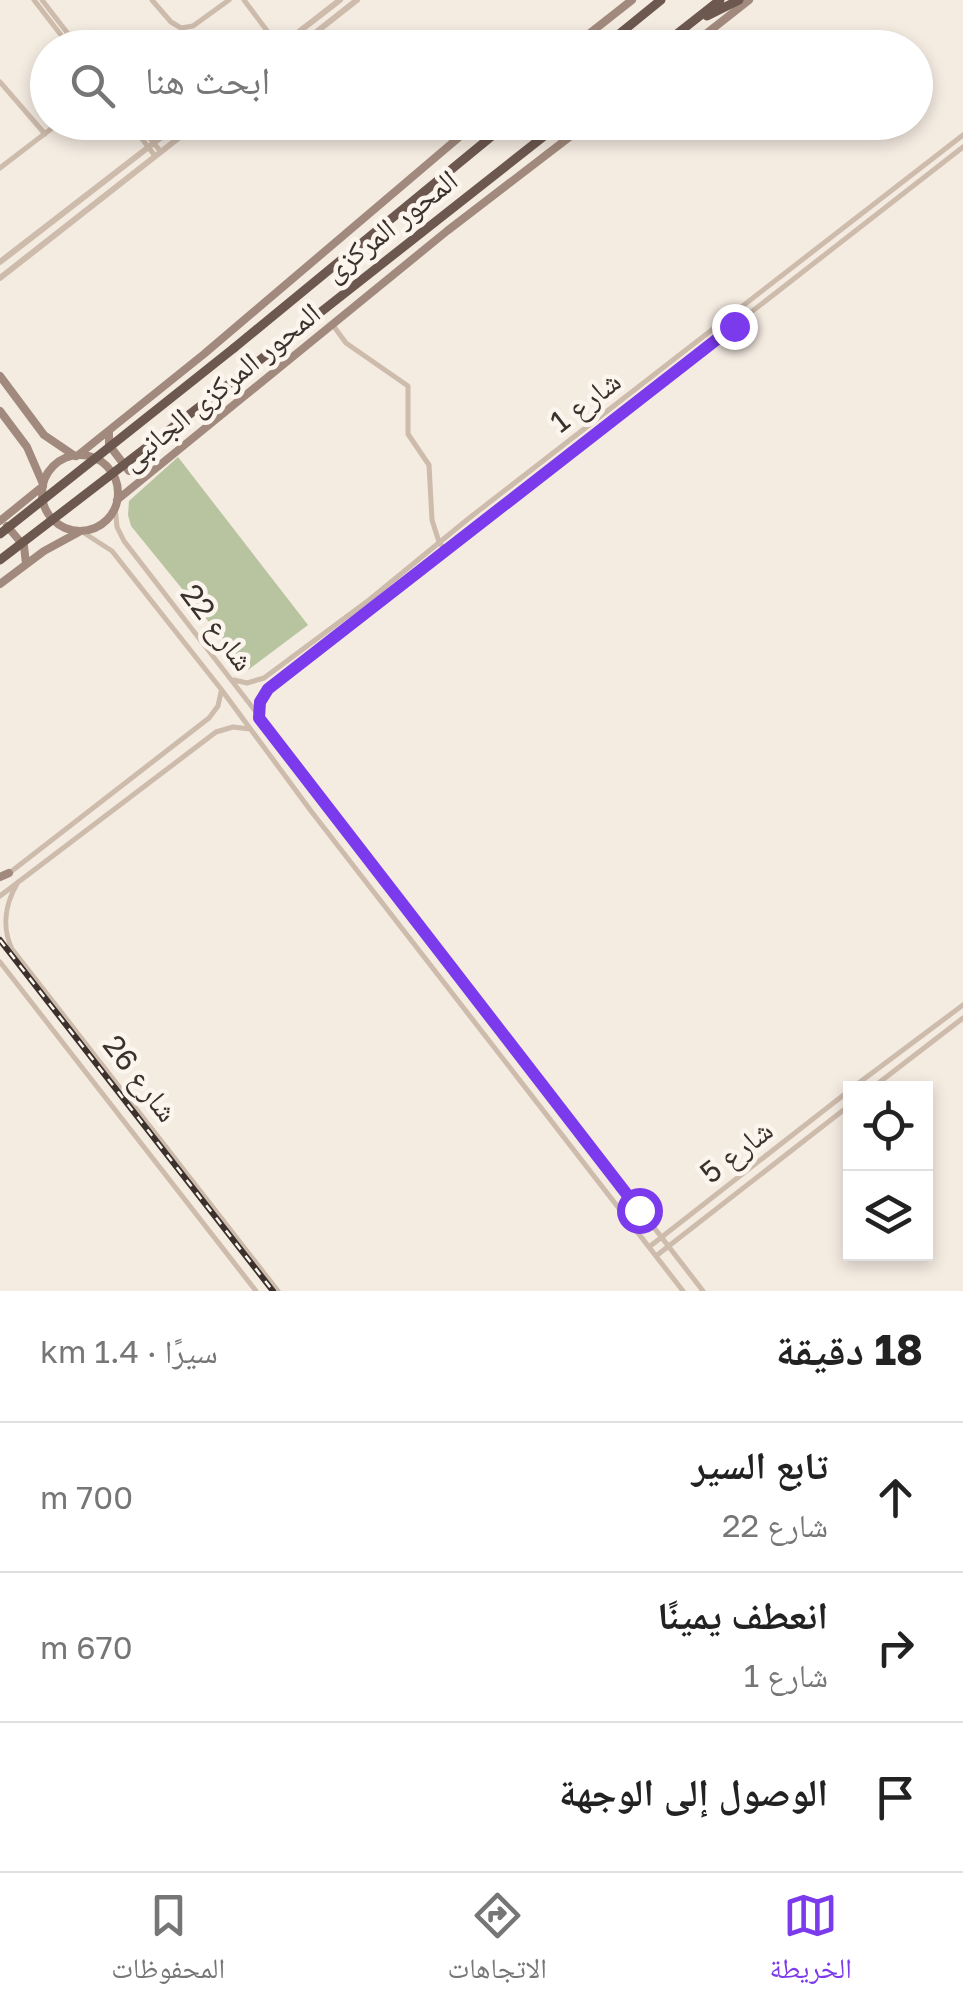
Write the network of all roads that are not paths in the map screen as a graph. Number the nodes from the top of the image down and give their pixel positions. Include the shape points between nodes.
1 (34, 0) edge
2 (42, 0) edge
3 (152, 0) edge
4 (230, 0) edge
5 (244, 0) edge
6 (340, 0) edge
7 (357, 0) edge
8 (632, 0) edge
9 (651, 0) edge
10 (662, 0) edge
11 (720, 0) edge
12 (739, 0) edge
13 (750, 0) edge
14 (634, 21) junction
15 (686, 26) junction
16 (57, 30) edge
17 (65, 30) edge
18 (266, 30) edge
19 (301, 30) edge
20 (319, 30) edge
21 (594, 30) edge
22 (623, 30) edge
23 (681, 30) edge
24 (711, 30) edge
25 (0, 82) edge
26 (30, 117) edge
27 (963, 135) edge
28 (37, 140) edge
29 (146, 140) edge
30 (148, 140) edge
31 (157, 140) edge
32 (176, 140) edge
33 (456, 140) edge
34 (486, 140) edge
35 (539, 140) edge
36 (566, 140) edge
37 (151, 145) junction
38 (963, 148) edge
39 (158, 154) junction
40 (0, 168) edge
41 (0, 262) edge
42 (0, 278) edge
43 (780, 278) junction
44 (785, 286) junction
45 (332, 324) junction
46 (0, 376) edge
47 (0, 411) edge
48 (34, 422) junction
49 (109, 430) junction
50 (19, 436) junction
51 (76, 456) junction
52 (149, 471) junction
53 (43, 486) junction
54 (116, 503) junction
55 (0, 522) edge
56 (81, 531) junction
57 (0, 534) edge
58 (124, 540) junction
59 (439, 542) junction
60 (446, 550) junction
61 (112, 552) junction
62 (0, 560) edge
63 (26, 564) junction
64 (0, 584) edge
65 (228, 677) junction
66 (221, 689) junction
67 (259, 718) junction
68 (250, 729) junction
69 (122, 785) junction
70 (130, 796) junction
71 (377, 870) junction
72 (3, 877) edge
73 (364, 880) junction
74 (18, 882) junction
75 (0, 896) edge
76 (8, 941) junction
77 (0, 944) edge
78 (0, 962) edge
79 (963, 1005) edge
80 (963, 1018) edge
81 (527, 1063) junction
82 (514, 1072) junction
83 (862, 1081) edge
84 (881, 1081) edge
85 (843, 1095) edge
86 (843, 1110) edge
87 (141, 1115) junction
88 (129, 1126) junction
89 (661, 1238) junction
90 (668, 1246) junction
91 (649, 1248) junction
92 (656, 1256) junction
93 (256, 1291) edge
94 (278, 1291) edge
95 (683, 1291) edge
96 (703, 1291) edge

1 - 16 street
2 - 17 street
3 - 4 street via 181,28
5 - 18 street
6 - 19 street
7 - 20 street
8 - 21 main road
9 - 14 highway
10 - 14 highway
11 - 15 highway
12 - 15 highway
13 - 24 main road
14 - 22 highway
15 - 23 highway
25 - 26 street
27 - 43 street, شارع 1
28 - 40 street
29 - 37 street
30 - 37 street
31 - 37 street
32 - 39 street
33 - 49 main road, المحور المركزى الجانبى
34 - 57 highway, المحور المركزى, bridge
35 - 62 highway, المحور المركزى, bridge
36 - 45 main road, المحور المركزى الجانبى
37 - 39 street
37 - 41 street
38 - 44 street, شارع 1
39 - 42 street
43 - 44 street
43 - 59 street, شارع 1
44 - 60 street, شارع 1
45 - 52 main road, المحور المركزى الجانبى
45 - 59 street via 346,343 408,386 408,434 431,470
46 - 48 main road
47 - 50 main road
48 - 50 main road
48 - 51 main road
49 - 51 main road, المحور المركزى الجانبى
49 - 52 main road via 109,445 129,471
50 - 53 main road
51 - 53 main road via 52,468
51 - 54 main road via 108,468
52 - 54 main road, المحور المركزى الجانبى
53 - 55 main road
53 - 56 main road via 53,520
54 - 56 main road via 100,526
54 - 58 street, شارع 22
55 - 63 main road via 20,538
56 - 61 street, شارع 22
56 - 63 main road
58 - 61 street
58 - 65 street, شارع 22
59 - 60 street
59 - 65 street, شارع 1 via 264,678 247,683
60 - 67 street, شارع 1 via 268,689
61 - 66 street, شارع 22
63 - 64 main road
65 - 67 street, شارع 22
66 - 68 street, شارع 22
66 - 69 street via 209,718
67 - 71 street, شارع 22
68 - 70 street via 221,729
68 - 73 street, شارع 22
69 - 70 street
69 - 72 street
70 - 74 street
71 - 73 street
71 - 81 street, شارع 22
73 - 82 street, شارع 22
74 - 75 street
74 - 76 street via 6,911
76 - 77 street
76 - 87 street, شارع 26
78 - 88 street, شارع 26
79 - 83 street, شارع 5
80 - 84 street
81 - 82 street
81 - 89 street, شارع 22
82 - 91 street, شارع 22
85 - 89 street, شارع 5
86 - 90 street, شارع 5
87 - 88 street
87 - 94 street, شارع 26
88 - 93 street, شارع 26
89 - 90 street, شارع 22
89 - 91 street, شارع 5
90 - 92 street, شارع 5
90 - 96 street, شارع 22
91 - 92 street, شارع 22
92 - 95 street, شارع 22

